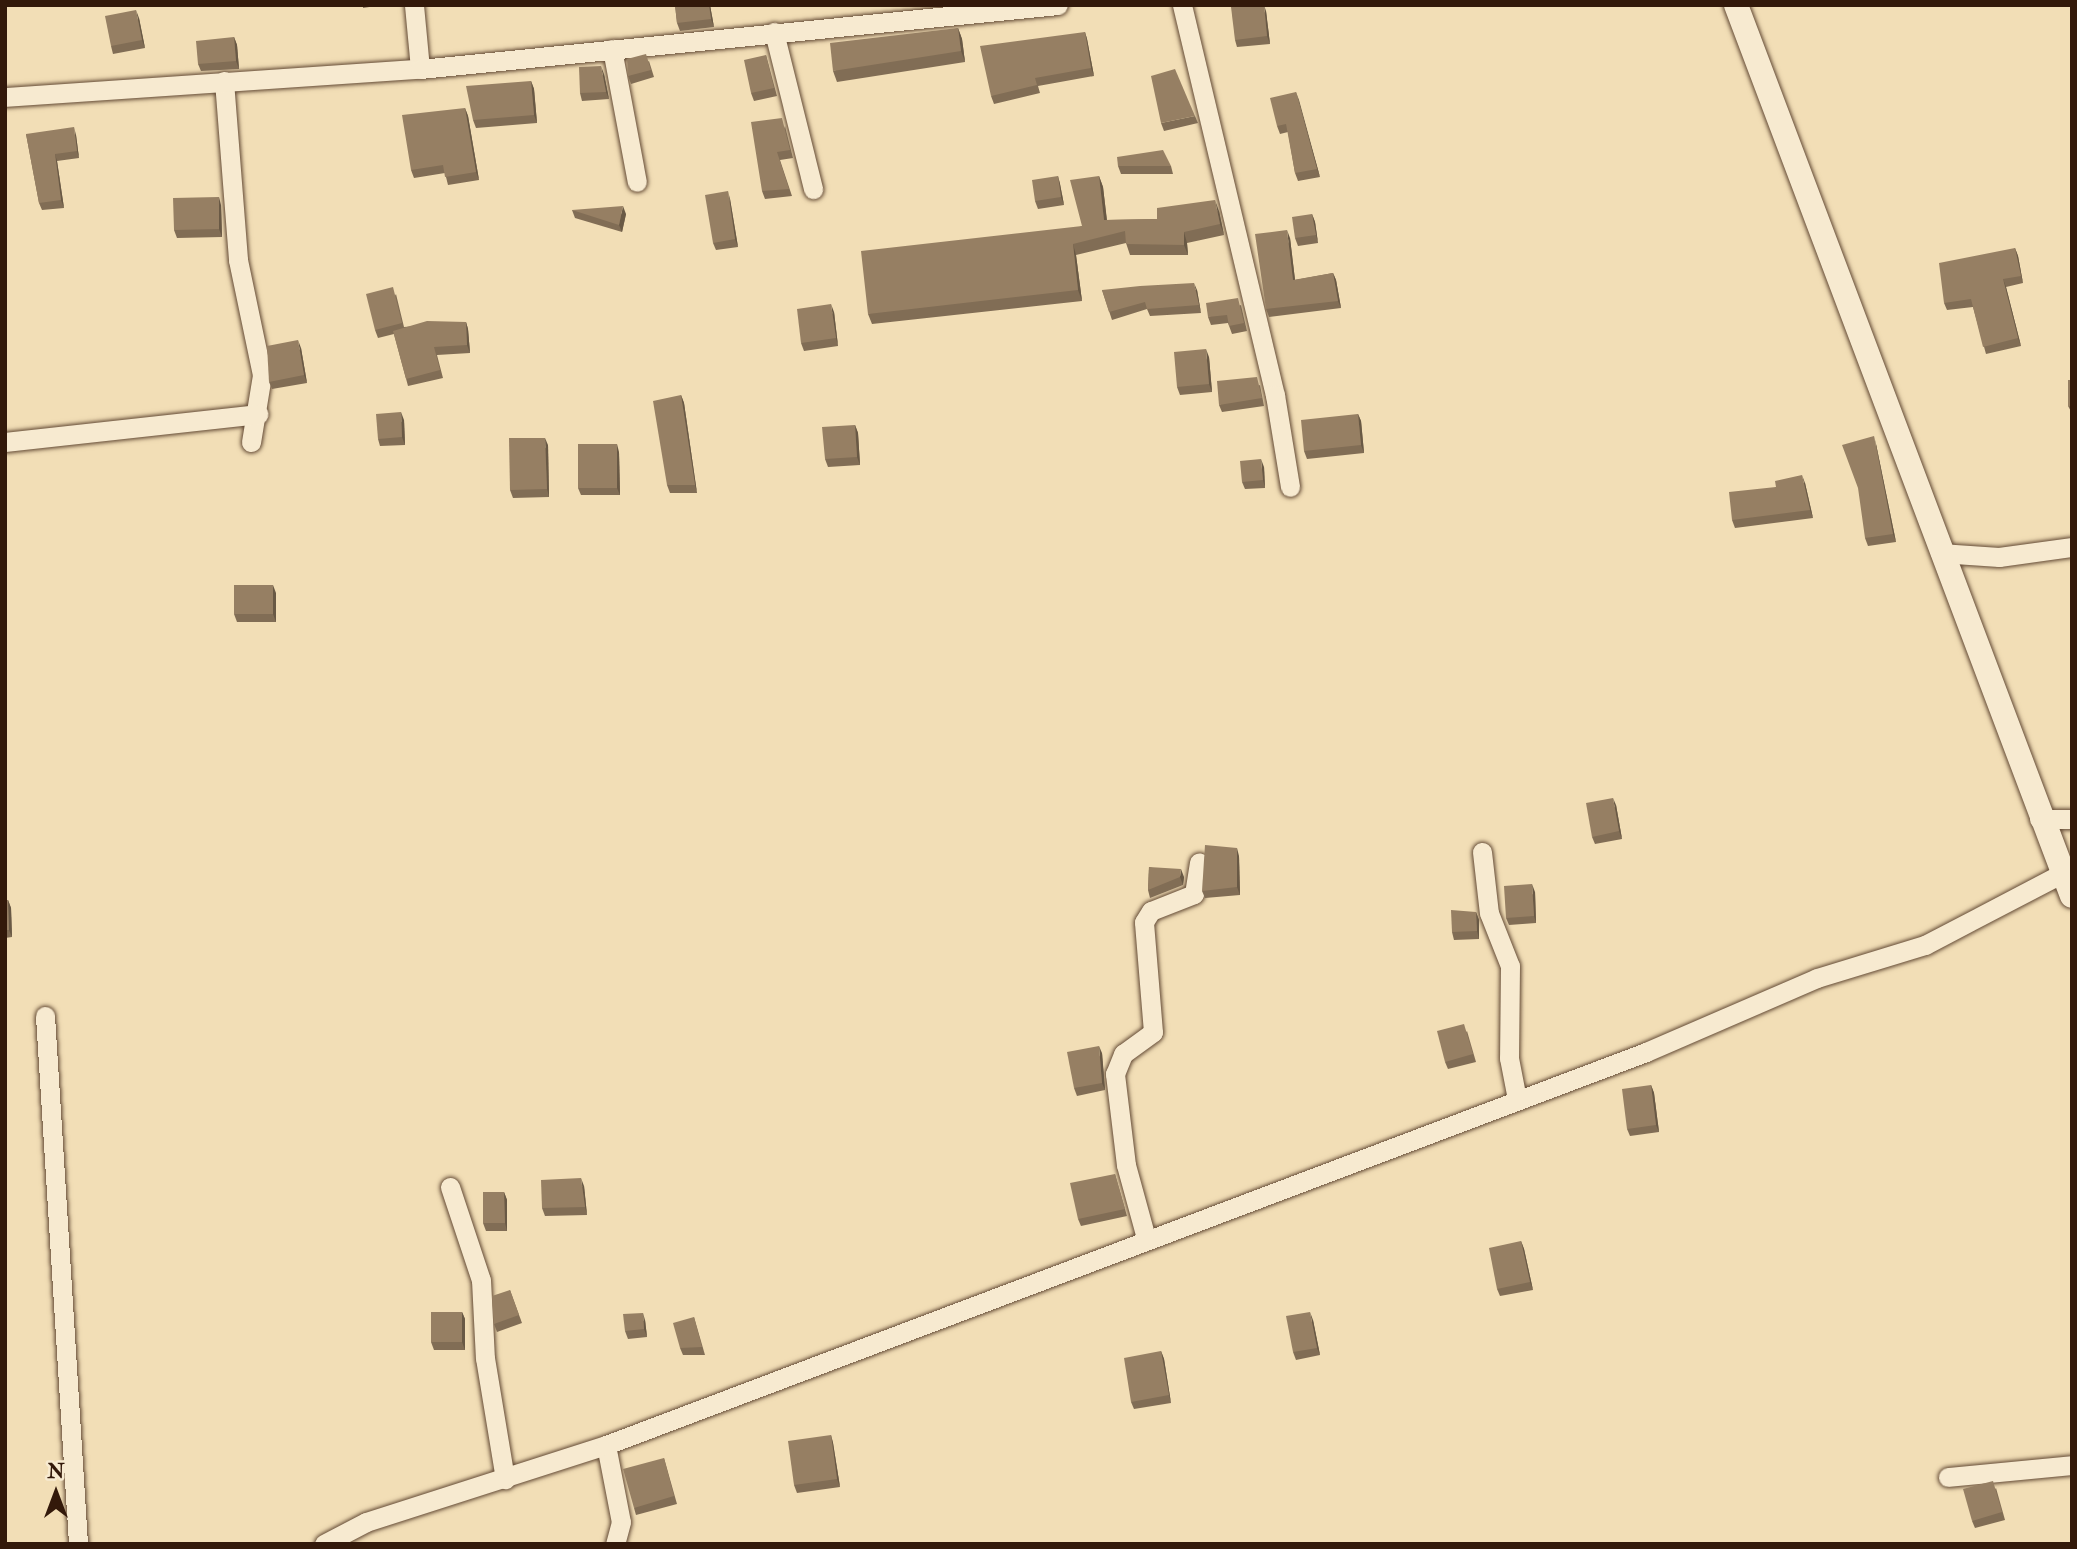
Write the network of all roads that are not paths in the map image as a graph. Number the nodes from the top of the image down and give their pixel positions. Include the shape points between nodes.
1 (414, 5) edge
2 (1058, 5) edge
3 (1182, 5) edge
4 (1736, 5) edge
5 (774, 32) junction
6 (612, 49) junction
7 (420, 69) junction
8 (224, 81) junction
9 (5, 97) edge
10 (638, 182) dead end
11 (813, 189) dead end
12 (258, 414) junction
13 (5, 442) edge
14 (251, 442) dead end
15 (1290, 487) dead end
16 (2072, 547) edge
17 (1940, 553) junction
18 (2039, 819) junction
19 (2072, 819) edge
20 (1482, 852) dead end
21 (1199, 862) dead end
22 (2063, 873) junction
23 (2072, 896) edge
24 (45, 1016) dead end
25 (1517, 1099) junction
26 (450, 1187) dead end
27 (1146, 1238) junction
28 (607, 1445) junction
29 (2072, 1465) edge
30 (1948, 1477) dead end
31 (505, 1479) junction
32 (78, 1544) edge
33 (325, 1544) edge
34 (615, 1544) edge

1 - 7 street
2 - 5 street
3 - 15 street via 1275,395
4 - 17 street
5 - 6 street
5 - 11 street
6 - 7 street
6 - 10 street
7 - 8 street
8 - 9 street
8 - 12 street via 238,260 262,375
12 - 13 street
12 - 14 street
16 - 17 street via 1999,557
17 - 18 street
18 - 19 street
18 - 22 street
20 - 25 street via 1489,914 1510,966 1509,1058
21 - 27 street via 1194,894 1151,911 1144,922 1153,1032 1123,1054 1115,1074 1126,1165
22 - 23 street
22 - 25 street via 1925,945 1818,978 1646,1052
24 - 32 street
25 - 27 street
26 - 31 street via 481,1280 485,1358
27 - 28 street
28 - 31 street
28 - 34 street via 621,1522
29 - 30 street
31 - 33 street via 366,1522

